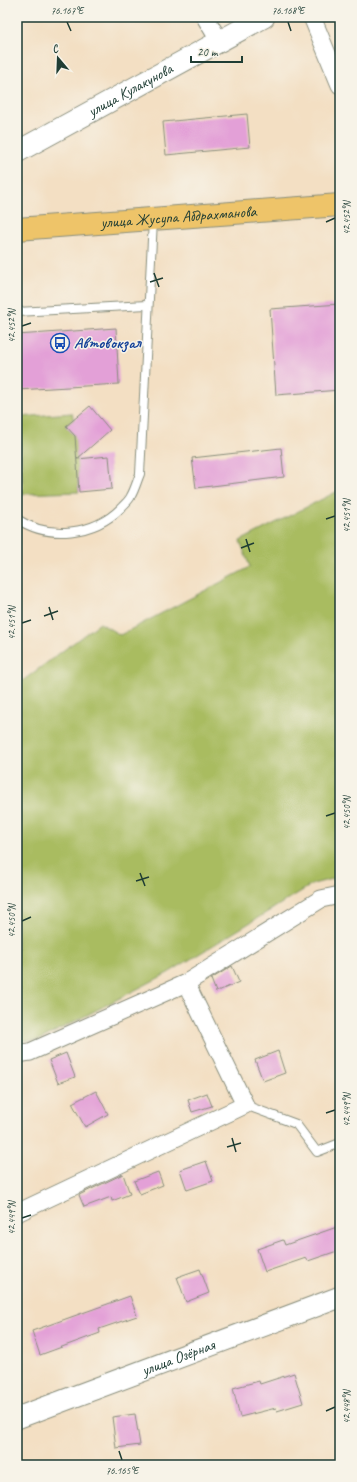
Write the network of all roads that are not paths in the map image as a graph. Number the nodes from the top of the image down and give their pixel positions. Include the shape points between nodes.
1 (205, 17) edge
2 (264, 17) edge
3 (312, 17) edge
4 (220, 42) junction
5 (340, 84) edge
6 (17, 152) edge
7 (340, 206) edge
8 (153, 220) junction
9 (17, 229) edge
10 (147, 305) junction
11 (17, 312) edge
12 (17, 519) edge
13 (340, 896) edge
14 (186, 983) junction
15 (17, 1054) edge
16 (245, 1105) junction
17 (340, 1143) edge
18 (17, 1213) edge
19 (340, 1297) edge
20 (17, 1418) edge

1 - 4 street
2 - 4 street, улица Кулакунова
3 - 5 street
4 - 6 street, улица Кулакунова
7 - 8 highway, улица Жусупа Абдрахманова
8 - 9 highway, улица Жусупа Абдрахманова
8 - 10 lane
10 - 11 lane
10 - 12 lane via 140,474 130,498 113,516 91,528 66,533 41,530
13 - 14 street via 321,899
14 - 15 street via 30,1052
14 - 16 street
16 - 17 lane via 296,1124 317,1152
16 - 18 street
19 - 20 street, улица Озёрная

